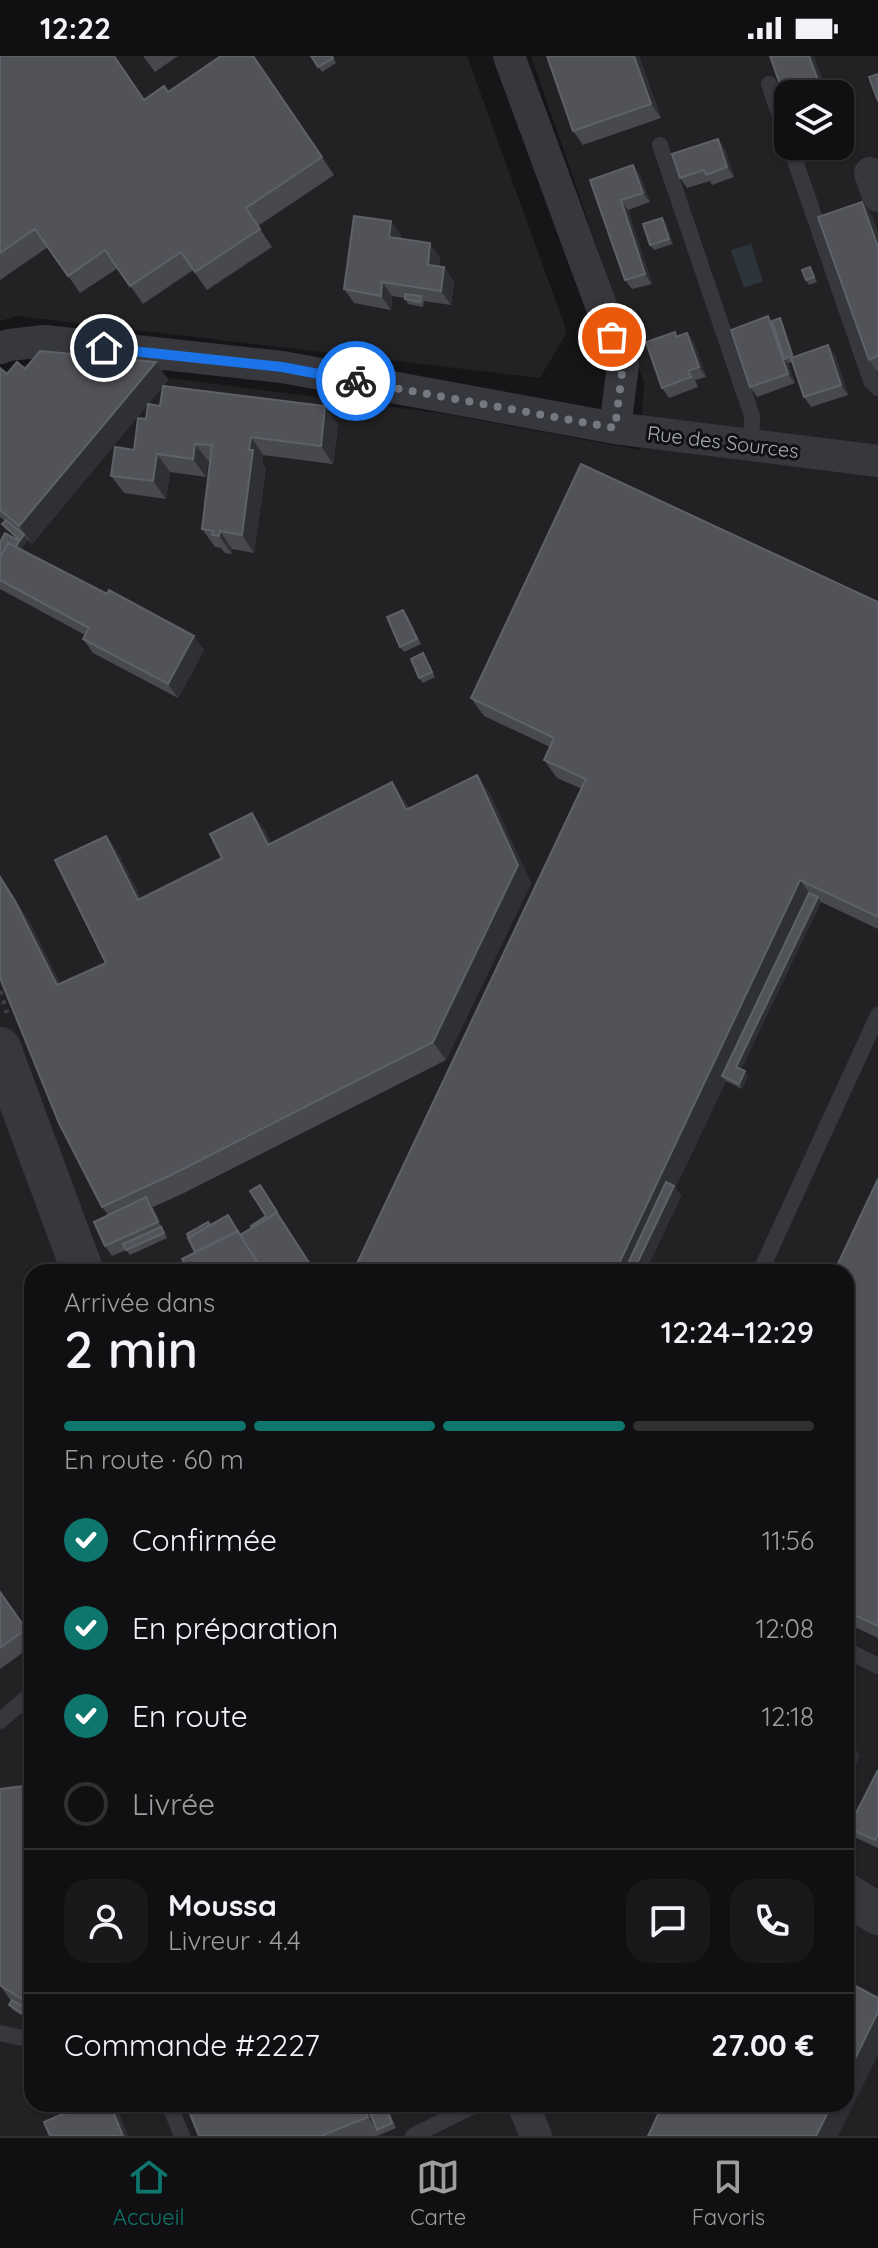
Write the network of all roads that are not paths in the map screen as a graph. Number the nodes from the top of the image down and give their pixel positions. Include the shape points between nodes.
1 (509, 56) edge
2 (769, 84) edge
3 (774, 99) edge
4 (660, 145) dead end
5 (795, 160) edge
6 (0, 348) edge
7 (878, 388) edge
8 (615, 428) junction
9 (751, 446) junction
10 (878, 461) edge
11 (878, 1015) edge
12 (0, 1048) edge
13 (80, 1264) edge
14 (764, 1264) edge
15 (854, 1654) edge
16 (878, 1666) edge
17 (24, 1700) edge
18 (0, 1721) edge
19 (854, 1899) edge
20 (878, 1914) edge
21 (0, 2033) edge
22 (24, 2038) edge
23 (172, 2112) edge
24 (461, 2112) edge
25 (526, 2112) edge
26 (182, 2136) edge
27 (413, 2136) edge
28 (536, 2136) edge

1 - 8 street via 623,365
2 - 3 lane
4 - 9 lane via 752,416
5 - 7 lane via 871,381
6 - 8 street, Rue des Sources via 45,341 282,367
8 - 9 street, Rue des Sources
9 - 10 street, Rue des Sources
11 - 14 lane
12 - 13 street via 15,1107
15 - 16 lane
17 - 18 lane
19 - 20 street
21 - 22 lane
23 - 26 lane
24 - 27 lane
25 - 28 street

